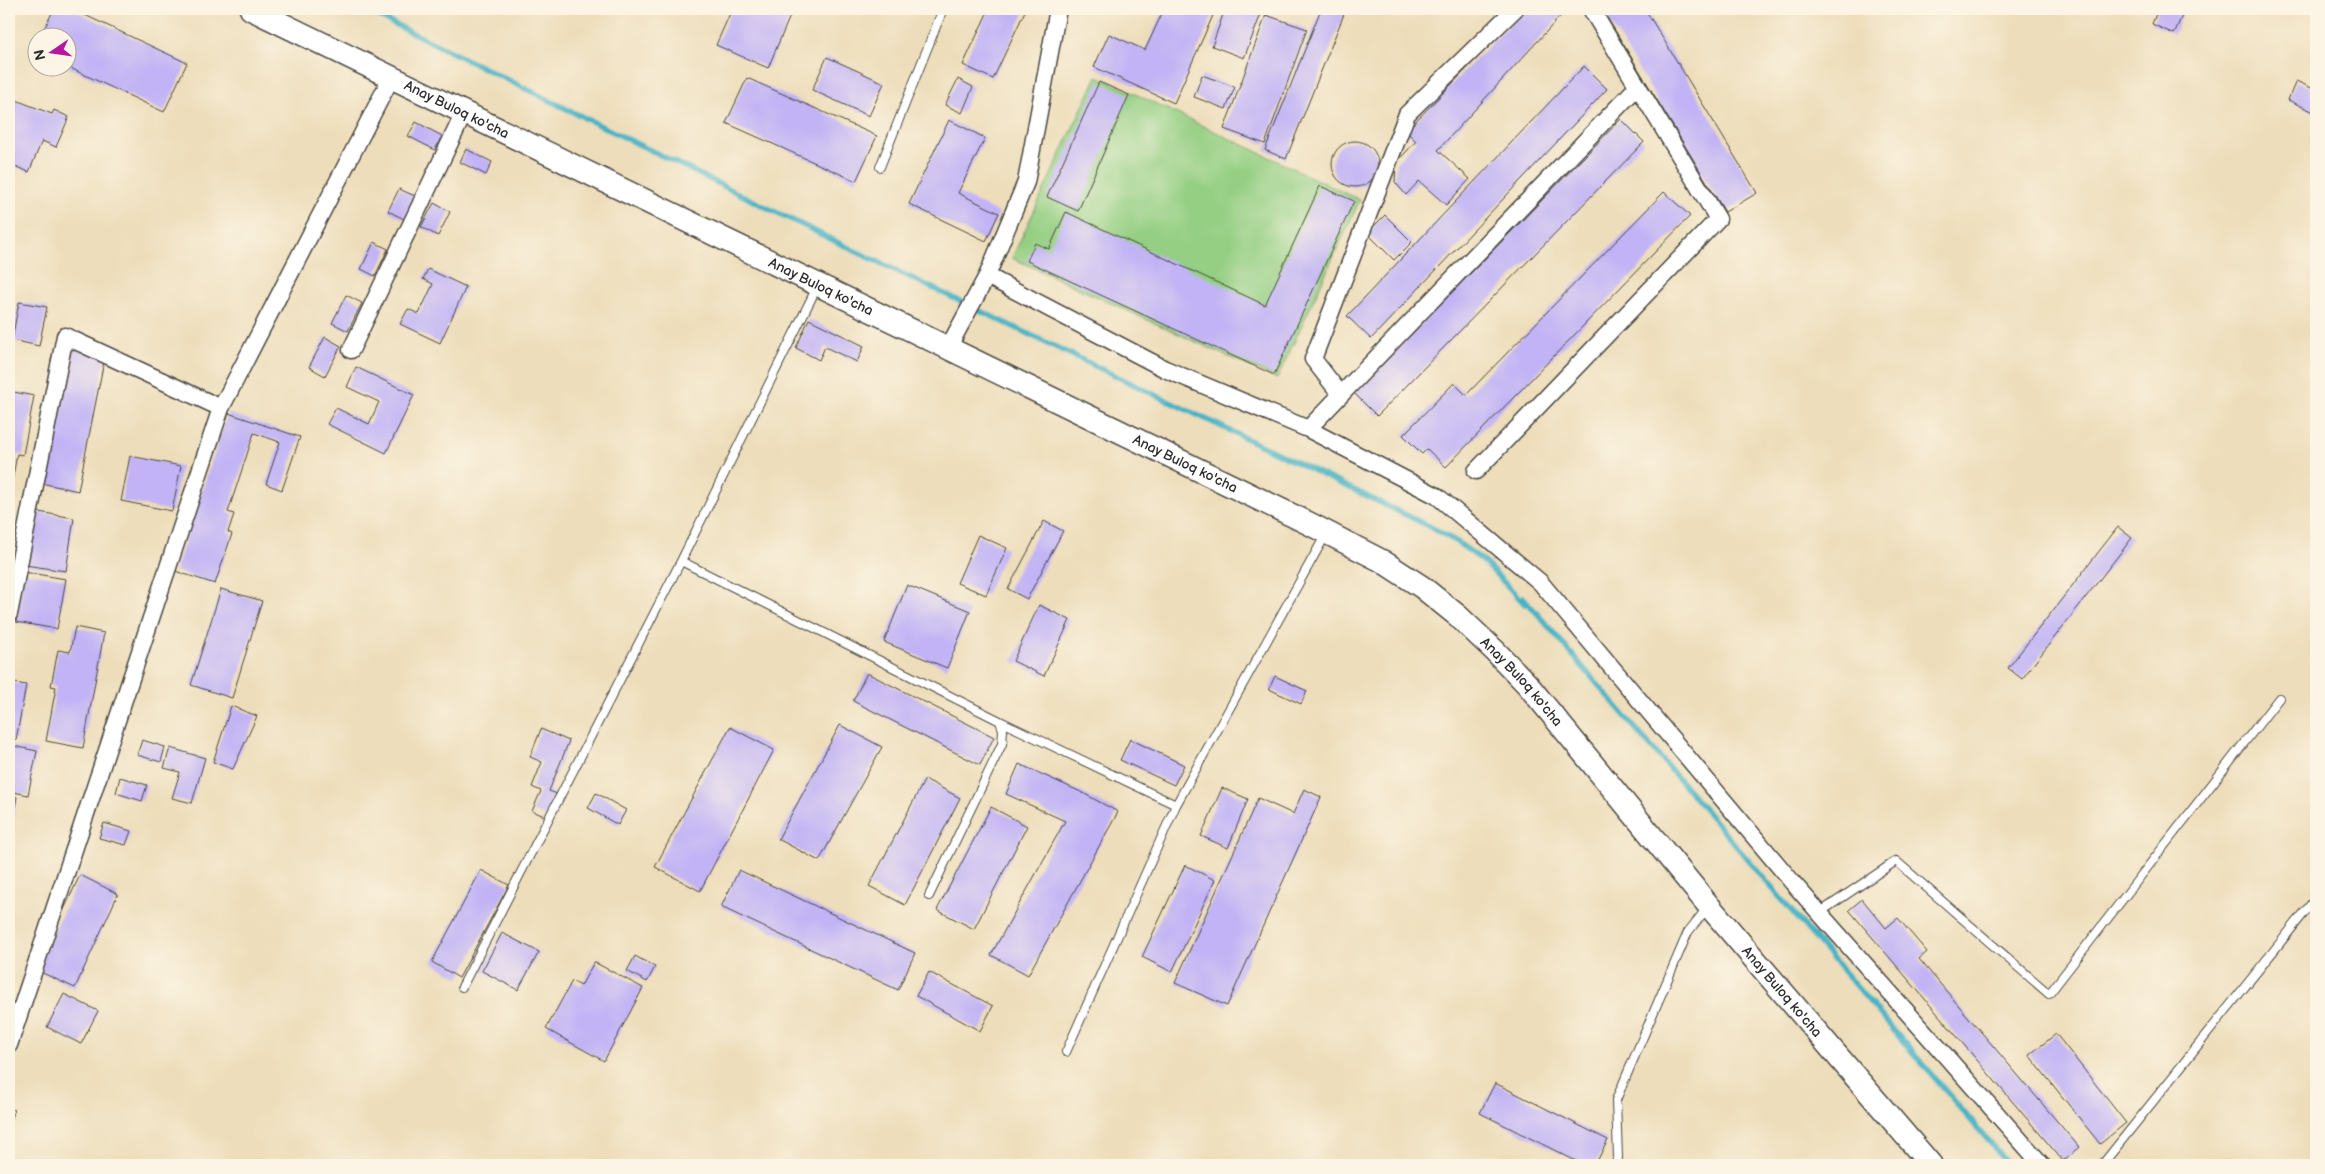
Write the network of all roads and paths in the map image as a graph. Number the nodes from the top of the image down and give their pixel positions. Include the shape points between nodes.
1 (252, 9) edge
2 (943, 9) edge
3 (1058, 9) edge
4 (1514, 9) edge
5 (1591, 9) edge
6 (391, 78) junction
7 (1638, 86) junction
8 (464, 113) junction
9 (880, 168) dead end
10 (986, 276) junction
11 (818, 285) junction
12 (948, 348) junction
13 (351, 350) dead end
14 (1341, 395) junction
15 (221, 408) junction
16 (1308, 429) junction
17 (1476, 471) dead end
18 (1327, 533) junction
19 (681, 561) junction
20 (9, 614) edge
21 (2279, 698) dead end
22 (1000, 721) junction
23 (1176, 805) junction
24 (929, 896) dead end
25 (2316, 898) edge
26 (1709, 906) junction
27 (1819, 912) junction
28 (462, 988) dead end
29 (9, 1045) edge
30 (1066, 1052) dead end
31 (1615, 1165) edge
32 (1931, 1165) edge
33 (2042, 1165) edge
34 (2102, 1165) edge

1 - 6 main road, Anay Buloq ko'cha
2 - 9 lane
3 - 10 street via 1026,182
4 - 14 street via 1407,114 1313,359
5 - 7 street
6 - 8 main road, Anay Buloq ko'cha
6 - 15 street
7 - 14 street
7 - 17 street via 1718,218
8 - 11 main road, Anay Buloq ko'cha
8 - 13 street
10 - 12 street
10 - 16 street via 1166,369
11 - 12 main road, Anay Buloq ko'cha
11 - 19 lane
12 - 18 main road, Anay Buloq ko'cha
14 - 16 street
15 - 20 street via 65,336
15 - 29 street
16 - 27 street via 1437,496 1540,582
18 - 23 lane
18 - 26 main road, Anay Buloq ko'cha via 1382,561 1422,587 1486,643 1527,684
19 - 22 lane
19 - 28 lane
21 - 27 lane via 2049,994 1896,861
22 - 23 lane
22 - 24 lane via 1002,744
23 - 30 lane
25 - 34 lane
26 - 31 lane via 1688,932 1616,1100 1618,1158
26 - 32 main road, Anay Buloq ko'cha
27 - 33 street

